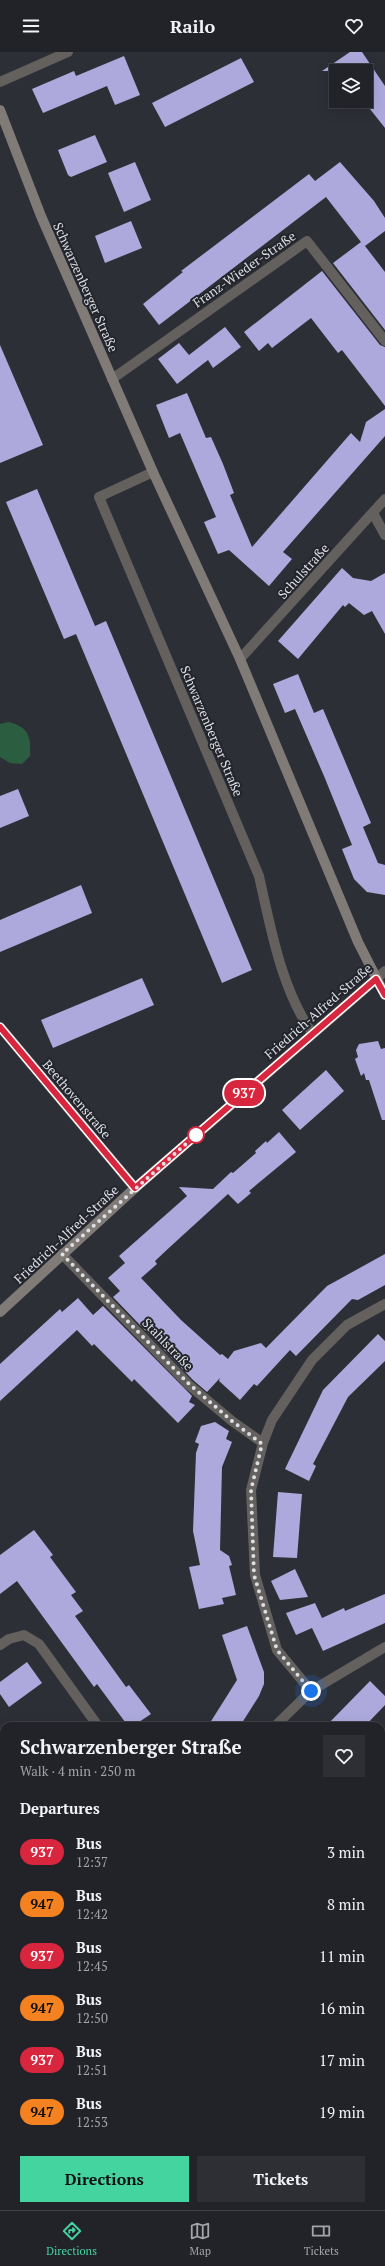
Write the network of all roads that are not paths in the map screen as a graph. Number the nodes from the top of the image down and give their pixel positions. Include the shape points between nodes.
1 (68, 52) edge
2 (0, 82) edge
3 (0, 110) edge
4 (385, 341) edge
5 (112, 379) junction
6 (153, 472) junction
7 (385, 499) edge
8 (373, 513) junction
9 (385, 536) edge
10 (240, 659) junction
11 (385, 971) edge
12 (376, 979) junction
13 (385, 995) edge
14 (0, 1027) edge
15 (312, 1033) junction
16 (135, 1188) junction
17 (62, 1254) junction
18 (385, 1304) edge
19 (0, 1312) edge
20 (262, 1444) junction
21 (0, 1645) edge
22 (385, 1647) edge
23 (311, 1691) junction
24 (95, 1722) edge
25 (279, 1722) edge

1 - 2 street
3 - 5 main road, Schwarzenberger Straße via 41,216
4 - 5 street, Franz-Wieder-Straße via 307,241
5 - 6 main road, Schwarzenberger Straße
6 - 10 main road, Schwarzenberger Straße
6 - 15 street, Schwarzenberger Straße via 99,497 259,876 273,941 285,977 301,1017
7 - 8 street, Schulstraße
8 - 9 street
8 - 10 street, Schulstraße
10 - 12 main road, Schwarzenberger Straße via 358,942
11 - 12 street, Friedrich-Alfred-Straße
12 - 13 main road, Schwarzenberger Straße
12 - 15 main road, Friedrich-Alfred-Straße
14 - 16 street, Beethovenstraße
15 - 16 main road, Friedrich-Alfred-Straße
16 - 17 main road, Friedrich-Alfred-Straße
17 - 19 main road, Friedrich-Alfred-Straße
17 - 20 street, Stahlstraße via 189,1384
18 - 20 street via 347,1325 312,1360 272,1420
20 - 23 street via 251,1490 254,1575 277,1650
21 - 24 street via 9,1638 24,1635 39,1644
22 - 23 street
23 - 25 street

